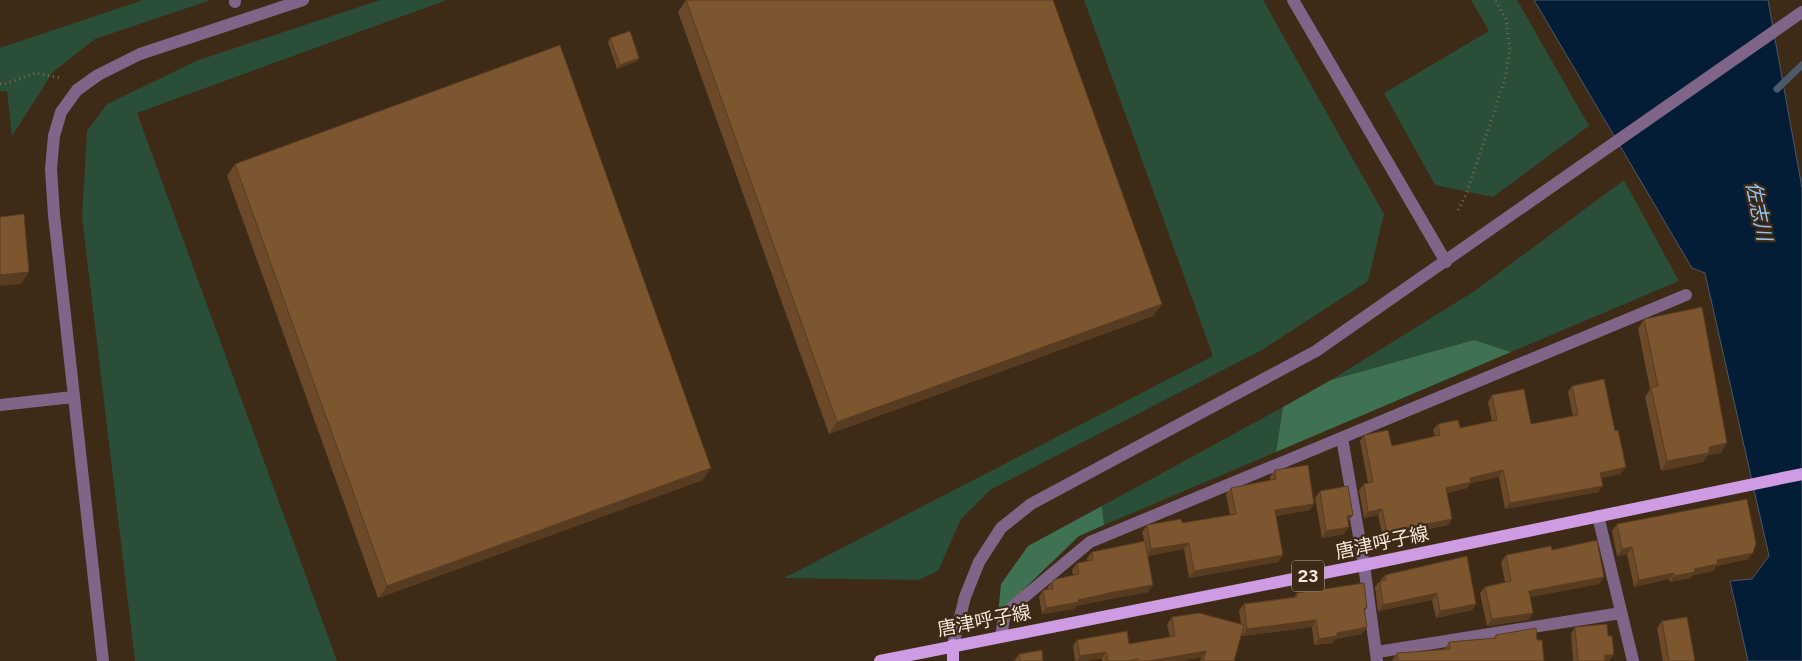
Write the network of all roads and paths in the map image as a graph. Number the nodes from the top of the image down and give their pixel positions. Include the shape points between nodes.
1 (303, 0) edge
2 (1293, 0) edge
3 (1495, 0) edge
4 (1802, 12) edge
5 (60, 78) dead end
6 (0, 84) edge
7 (1458, 210) dead end
8 (1446, 262) junction
9 (1686, 295) dead end
10 (73, 397) junction
11 (0, 405) edge
12 (1342, 438) junction
13 (1802, 474) edge
14 (1598, 516) junction
15 (1364, 565) junction
16 (1622, 612) junction
17 (1001, 636) junction
18 (953, 645) junction
19 (1377, 657) edge
20 (104, 661) edge
21 (880, 661) edge
22 (953, 661) edge
23 (1634, 661) edge

1 - 10 street via 140,54 98,75 77,90 61,112 54,136 51,169
2 - 8 street
3 - 7 path via 1506,19 1510,49 1505,79
4 - 8 street
5 - 6 path via 36,73
8 - 18 street via 1316,351 1031,504 1000,528 979,562 965,597
9 - 12 street
10 - 11 street
10 - 20 street
12 - 15 street
12 - 17 street via 1090,542 1005,613
13 - 14 main road, 唐津呼子線 / 23
14 - 15 main road, 唐津呼子線 / 23
14 - 16 street
15 - 17 main road, 唐津呼子線 / 23
15 - 19 street
16 - 19 street
16 - 23 street
17 - 18 main road, 唐津呼子線 / 23
18 - 21 main road, 唐津呼子線 / 23
18 - 22 main road

